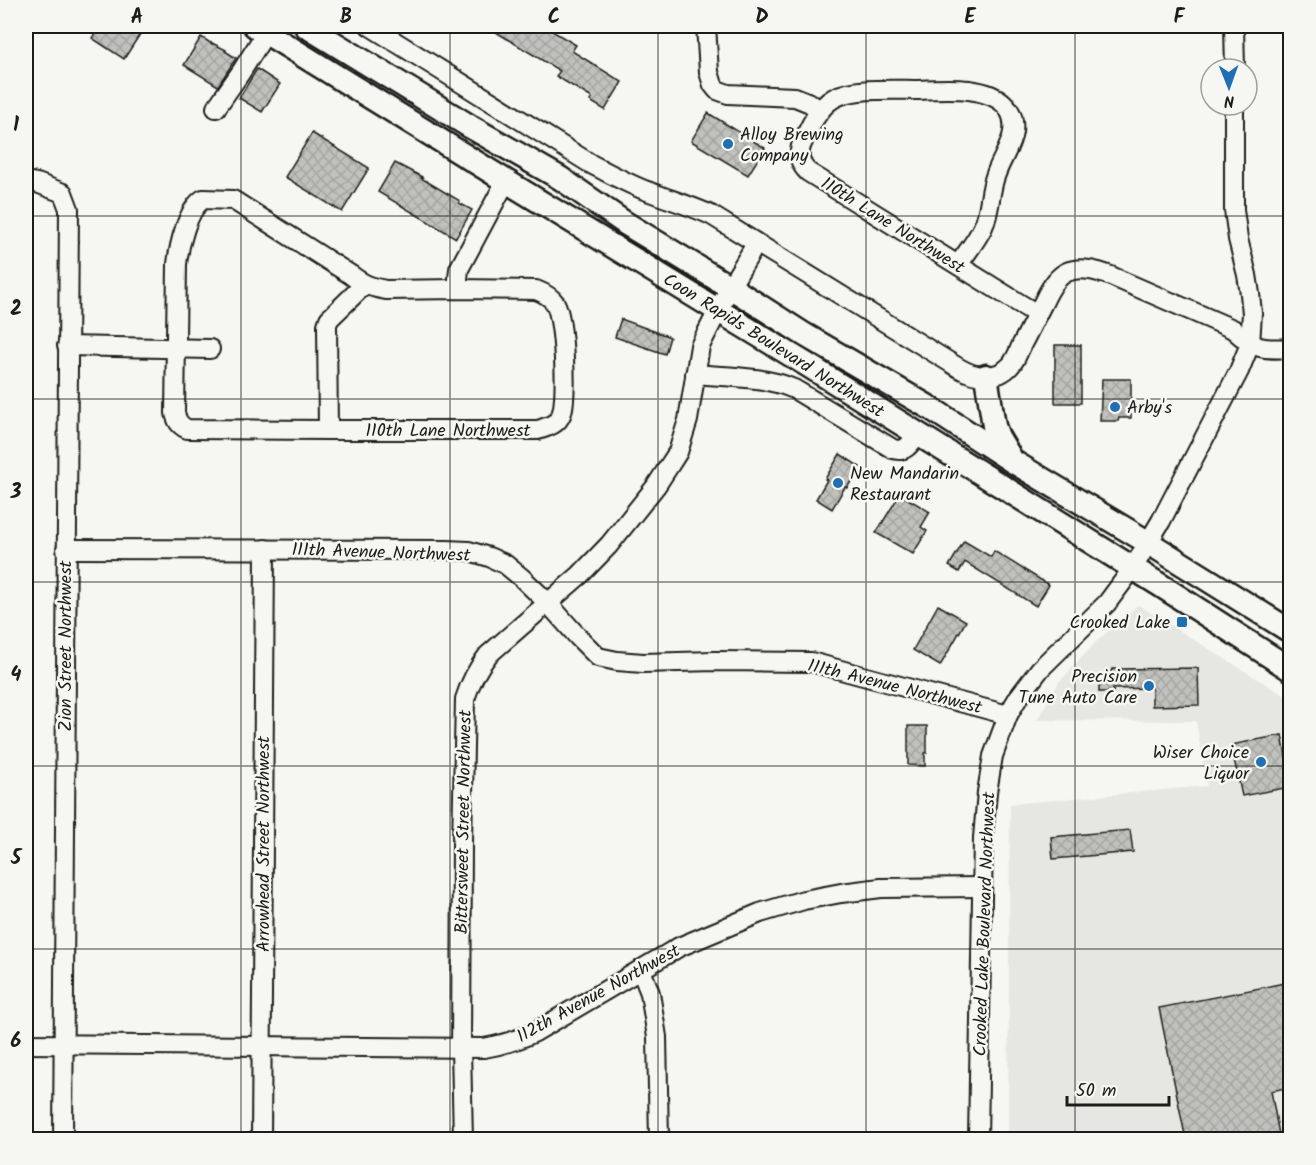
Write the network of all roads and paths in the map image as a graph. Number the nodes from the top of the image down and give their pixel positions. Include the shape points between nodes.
1 (306, 26) edge
2 (370, 26) edge
3 (706, 26) edge
4 (1234, 26) edge
5 (263, 28) edge
6 (1235, 57) edge
7 (216, 108) dead end
8 (820, 111) junction
9 (1234, 117) edge
10 (26, 181) edge
11 (506, 182) junction
12 (756, 244) junction
13 (958, 265) junction
14 (364, 285) junction
15 (730, 287) junction
16 (457, 289) junction
17 (718, 311) junction
18 (1037, 314) junction
19 (1250, 344) junction
20 (67, 346) junction
21 (176, 348) junction
22 (1290, 348) edge
23 (210, 349) dead end
24 (695, 374) junction
25 (986, 376) junction
26 (328, 430) junction
27 (917, 434) junction
28 (1012, 460) junction
29 (1149, 543) junction
30 (66, 549) junction
31 (265, 549) junction
32 (1133, 568) junction
33 (547, 602) junction
34 (1290, 631) edge
35 (1290, 669) edge
36 (1008, 715) junction
37 (981, 887) junction
38 (641, 970) junction
39 (26, 1044) edge
40 (62, 1045) junction
41 (261, 1046) junction
42 (461, 1048) junction
43 (63, 1140) edge
44 (261, 1140) edge
45 (463, 1140) edge
46 (659, 1140) edge
47 (978, 1140) edge

1 - 15 main road, Coon Rapids Boulevard Northwest via 560,178
2 - 12 street via 591,164 639,188 711,215
3 - 8 street via 709,72 717,90 728,94 795,97
4 - 6 street
5 - 7 street via 241,72
5 - 11 main road, Coon Rapids Boulevard Northwest
8 - 13 street, 110th Lane Northwest via 801,146 802,167
8 - 13 street via 837,96 847,93 952,89 989,95 1008,109 1012,137 995,175 986,220
9 - 19 street, Crooked Lake Boulevard Northwest via 1234,210 1250,294
10 - 20 street, Zion Street Northwest via 63,193 69,209
11 - 16 street via 459,269
11 - 17 main road, Coon Rapids Boulevard Northwest
12 - 15 street, Bittersweet Street Northwest
12 - 25 street via 959,368
13 - 18 street, 110th Lane Northwest
14 - 16 street, 110th Lane Northwest via 386,290
14 - 21 street, 110th Lane Northwest via 232,200 203,199 192,211 179,251
14 - 26 street via 327,325
15 - 17 street, Bittersweet Street Northwest
15 - 28 main road, Coon Rapids Boulevard Northwest
16 - 26 street, 110th Lane Northwest via 536,290 554,301 564,346 564,405 556,422 538,430
17 - 24 street, Bittersweet Street Northwest via 700,346
17 - 27 main road, Coon Rapids Boulevard Northwest
18 - 19 street via 1064,273 1093,270 1233,329
18 - 25 street via 1010,367
19 - 22 street via 1269,349
19 - 29 street, Crooked Lake Boulevard Northwest
20 - 21 street
20 - 30 street, Zion Street Northwest
21 - 23 street
21 - 26 street, 110th Lane Northwest via 176,412 181,426
24 - 27 street via 781,384 900,451
24 - 33 street, Bittersweet Street Northwest via 688,420 669,466 609,545
25 - 28 main road via 994,426
27 - 32 main road, Coon Rapids Boulevard Northwest
28 - 29 main road, Coon Rapids Boulevard Northwest
29 - 32 street, Crooked Lake Boulevard Northwest
29 - 34 main road, Coon Rapids Boulevard Northwest
30 - 31 street, 111th Avenue Northwest
30 - 40 street, Zion Street Northwest
31 - 33 street, 111th Avenue Northwest via 468,552 505,564
31 - 41 street, Arrowhead Street Northwest
32 - 35 main road, Coon Rapids Boulevard Northwest
32 - 36 street, Crooked Lake Boulevard Northwest via 1107,603 1040,669
33 - 36 street, 111th Avenue Northwest via 598,657 643,663 811,662
33 - 42 street, Bittersweet Street Northwest via 488,655 478,667 465,699
36 - 37 street, Crooked Lake Boulevard Northwest via 993,756 987,792
37 - 38 street, 112th Avenue Northwest via 881,888 804,900 719,929
37 - 47 street, Crooked Lake Boulevard Northwest
38 - 42 street, 112th Avenue Northwest via 519,1039 492,1047
38 - 46 street via 650,993 657,1037
39 - 40 street, 112th Avenue Northwest
40 - 41 street, 112th Avenue Northwest
40 - 43 street, Zion Street Northwest
41 - 42 street, 112th Avenue Northwest
41 - 44 street, Arrowhead Street Northwest
42 - 45 street, Bittersweet Street Northwest

